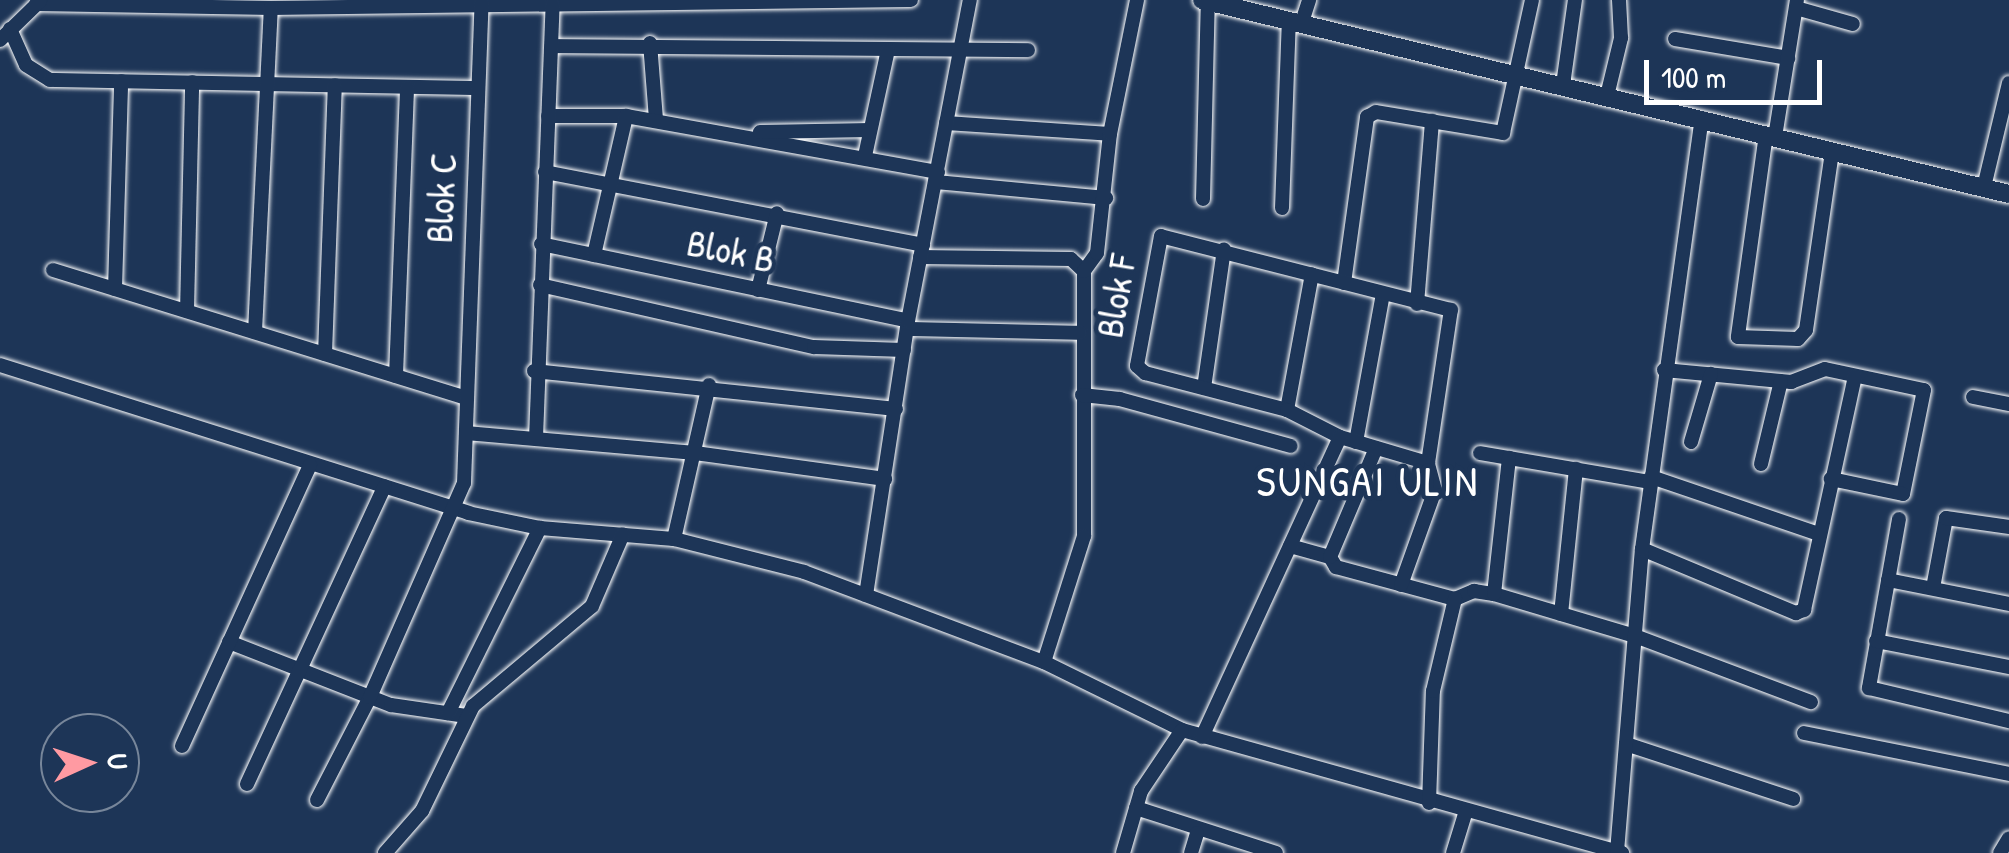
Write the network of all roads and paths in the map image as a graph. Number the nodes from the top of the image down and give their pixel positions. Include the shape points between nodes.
1 (911, 0) edge
2 (970, 0) edge
3 (1137, 0) edge
4 (1309, 0) edge
5 (1532, 0) edge
6 (1576, 0) edge
7 (1619, 0) edge
8 (482, 1) edge
9 (518, 1) edge
10 (1205, 1) edge
11 (38, 2) edge
12 (398, 2) edge
13 (553, 4) junction
14 (1242, 4) edge
15 (1797, 4) edge
16 (271, 8) junction
17 (1296, 21) junction
18 (1853, 24) dead end
19 (5, 35) edge
20 (1675, 39) dead end
21 (650, 43) junction
22 (552, 46) junction
23 (888, 50) junction
24 (960, 50) junction
25 (1028, 50) dead end
26 (1788, 58) junction
27 (1517, 74) junction
28 (121, 81) junction
29 (192, 82) junction
30 (2009, 83) edge
31 (264, 84) junction
32 (336, 85) junction
33 (1564, 85) junction
34 (408, 87) junction
35 (478, 88) junction
36 (1608, 96) junction
37 (548, 116) junction
38 (626, 116) junction
39 (1702, 118) junction
40 (656, 120) junction
41 (1432, 121) junction
42 (946, 124) junction
43 (870, 130) junction
44 (726, 133) junction
45 (1110, 134) junction
46 (1771, 136) junction
47 (1832, 151) junction
48 (864, 156) junction
49 (545, 172) junction
50 (937, 177) junction
51 (611, 186) junction
52 (1984, 187) junction
53 (2009, 194) edge
54 (1106, 198) junction
55 (1203, 198) dead end
56 (1282, 208) dead end
57 (777, 213) junction
58 (541, 244) junction
59 (1224, 249) junction
60 (922, 251) junction
61 (594, 256) junction
62 (53, 270) dead end
63 (1084, 271) junction
64 (1312, 274) junction
65 (1344, 283) junction
66 (540, 284) junction
67 (115, 289) junction
68 (758, 290) junction
69 (1383, 294) junction
70 (1417, 304) junction
71 (187, 311) junction
72 (908, 325) junction
73 (255, 332) junction
74 (1080, 333) junction
75 (904, 350) junction
76 (324, 354) junction
77 (0, 365) edge
78 (1664, 370) junction
79 (534, 372) junction
80 (1711, 374) junction
81 (396, 376) junction
82 (1856, 376) junction
83 (1781, 381) junction
84 (709, 385) junction
85 (1204, 388) junction
86 (1082, 395) junction
87 (464, 397) junction
88 (1973, 397) dead end
89 (2009, 404) edge
90 (896, 409) junction
91 (1286, 410) junction
92 (466, 434) junction
93 (1340, 437) junction
94 (536, 438) junction
95 (1356, 442) junction
96 (1691, 442) dead end
97 (1291, 446) dead end
98 (1376, 448) junction
99 (695, 453) junction
100 (1480, 453) dead end
101 (1509, 458) junction
102 (1428, 464) junction
103 (1761, 464) dead end
104 (310, 465) junction
105 (1576, 469) junction
106 (885, 479) junction
107 (1650, 479) junction
108 (1831, 479) junction
109 (385, 486) junction
110 (455, 507) junction
111 (1900, 519) dead end
112 (2009, 527) edge
113 (540, 528) junction
114 (624, 534) junction
115 (1818, 534) junction
116 (674, 539) junction
117 (1290, 546) junction
118 (1642, 549) junction
119 (1330, 557) junction
120 (1888, 580) junction
121 (1402, 585) junction
122 (1932, 588) junction
123 (1494, 594) junction
124 (866, 595) junction
125 (1455, 599) junction
126 (2009, 604) edge
127 (1562, 614) junction
128 (1634, 636) junction
129 (1876, 640) junction
130 (229, 642) junction
131 (1044, 662) junction
132 (2009, 667) edge
133 (298, 672) junction
134 (370, 697) junction
135 (1811, 702) dead end
136 (448, 714) junction
137 (466, 716) junction
138 (2009, 720) edge
139 (1182, 730) junction
140 (1804, 733) dead end
141 (1202, 737) junction
142 (1626, 744) junction
143 (182, 746) dead end
144 (2009, 774) edge
145 (246, 784) dead end
146 (1793, 799) dead end
147 (317, 800) dead end
148 (1429, 803) junction
149 (1136, 808) junction
150 (1465, 814) junction
151 (1197, 832) junction
152 (2009, 838) edge
153 (1619, 852) edge
154 (385, 853) edge
155 (1124, 853) edge
156 (1191, 853) edge
157 (1276, 853) edge
158 (1453, 853) edge
159 (2000, 853) edge

1 - 13 street
2 - 24 street
3 - 45 street
4 - 17 street
5 - 27 street
6 - 33 street
7 - 36 street via 1622,38
8 - 9 street
8 - 12 street
8 - 35 street, Blok C
9 - 13 street
10 - 14 street
10 - 55 street
11 - 16 street
11 - 19 street
12 - 16 street
13 - 22 street
14 - 17 street
15 - 18 street
15 - 26 street
16 - 31 street
17 - 27 street
17 - 56 street
19 - 28 street via 35,74
20 - 26 street
21 - 22 street
21 - 23 street
21 - 40 street
22 - 37 street
23 - 24 street
23 - 43 street
24 - 25 street
24 - 42 street
26 - 46 street
27 - 33 street
27 - 41 street via 1504,133
28 - 29 street
28 - 67 street
29 - 31 street
29 - 71 street
30 - 52 street
31 - 32 street
31 - 73 street
32 - 34 street
32 - 76 street
33 - 36 street
34 - 35 street
34 - 81 street
35 - 87 street, Blok C
36 - 39 street
37 - 38 street
37 - 49 street
38 - 40 street
38 - 51 street
39 - 46 street
39 - 78 street
40 - 44 street
41 - 65 street via 1376,112 1368,117
41 - 70 street
42 - 45 street
42 - 50 street
43 - 44 street
43 - 48 street
44 - 48 street
45 - 54 street
46 - 47 street
46 - 47 street via 1738,337 1798,339 1806,330
47 - 52 street
48 - 50 street
49 - 51 street
49 - 58 street
50 - 54 street
50 - 60 street
51 - 57 street
51 - 61 street
52 - 53 street
54 - 63 street via 1097,252
57 - 60 street
57 - 68 street
58 - 61 street, Blok B
58 - 66 street
59 - 64 street
59 - 85 street
59 - 85 street, Blok F via 1170,236 1158,241 1136,366
60 - 63 street via 1071,260
60 - 72 street
61 - 68 street, Blok B
62 - 67 street
63 - 74 street
64 - 65 street
64 - 91 street
65 - 69 street
66 - 75 street via 814,347
66 - 79 street
67 - 71 street
68 - 72 street, Blok B
69 - 70 street
69 - 95 street
70 - 102 street via 1451,310
71 - 73 street
72 - 74 street, Blok B
72 - 75 street
73 - 76 street
74 - 86 street
75 - 90 street
76 - 81 street
77 - 104 street
78 - 80 street
78 - 107 street
79 - 84 street
79 - 94 street
80 - 83 street
80 - 96 street
81 - 87 street
82 - 83 street via 1825,369
82 - 108 street
82 - 108 street via 1926,394 1903,494
83 - 103 street
84 - 90 street
84 - 99 street
85 - 91 street
86 - 97 street via 1132,402
86 - 131 street via 1084,536
87 - 92 street, Blok C
88 - 89 street
90 - 106 street
91 - 93 street
92 - 94 street
92 - 110 street, Blok C
93 - 95 street
93 - 117 street
94 - 99 street
95 - 98 street
98 - 102 street
98 - 119 street
99 - 106 street
99 - 116 street
100 - 101 street
101 - 105 street
101 - 123 street
102 - 121 street via 1435,490
104 - 109 street
104 - 130 street
105 - 107 street
105 - 127 street
106 - 124 street
107 - 115 street
107 - 118 street
108 - 115 street
109 - 110 street
109 - 133 street
110 - 113 street
110 - 134 street, Blok C
111 - 120 street
112 - 122 street via 1946,518
113 - 114 street
113 - 136 street
114 - 116 street
114 - 137 street via 583,618 501,678
115 - 118 street via 1807,606 1796,613
116 - 124 street
117 - 119 street
117 - 141 street
118 - 128 street
119 - 121 street via 1333,566
120 - 122 street
120 - 129 street
121 - 125 street
122 - 126 street
123 - 125 street via 1474,591
123 - 127 street
124 - 131 street
125 - 148 street via 1432,691
127 - 128 street
128 - 135 street
128 - 142 street
129 - 132 street
129 - 138 street via 1868,680 1874,691
130 - 133 street
130 - 143 street
131 - 139 street
133 - 134 street
133 - 145 street
134 - 136 street
134 - 147 street, Blok C
136 - 137 street
137 - 154 street via 438,785
139 - 141 street
139 - 149 street
140 - 144 street
141 - 148 street
142 - 146 street
142 - 153 street
148 - 150 street
149 - 151 street
149 - 155 street
150 - 153 street
150 - 158 street
151 - 156 street
151 - 157 street
152 - 159 street

